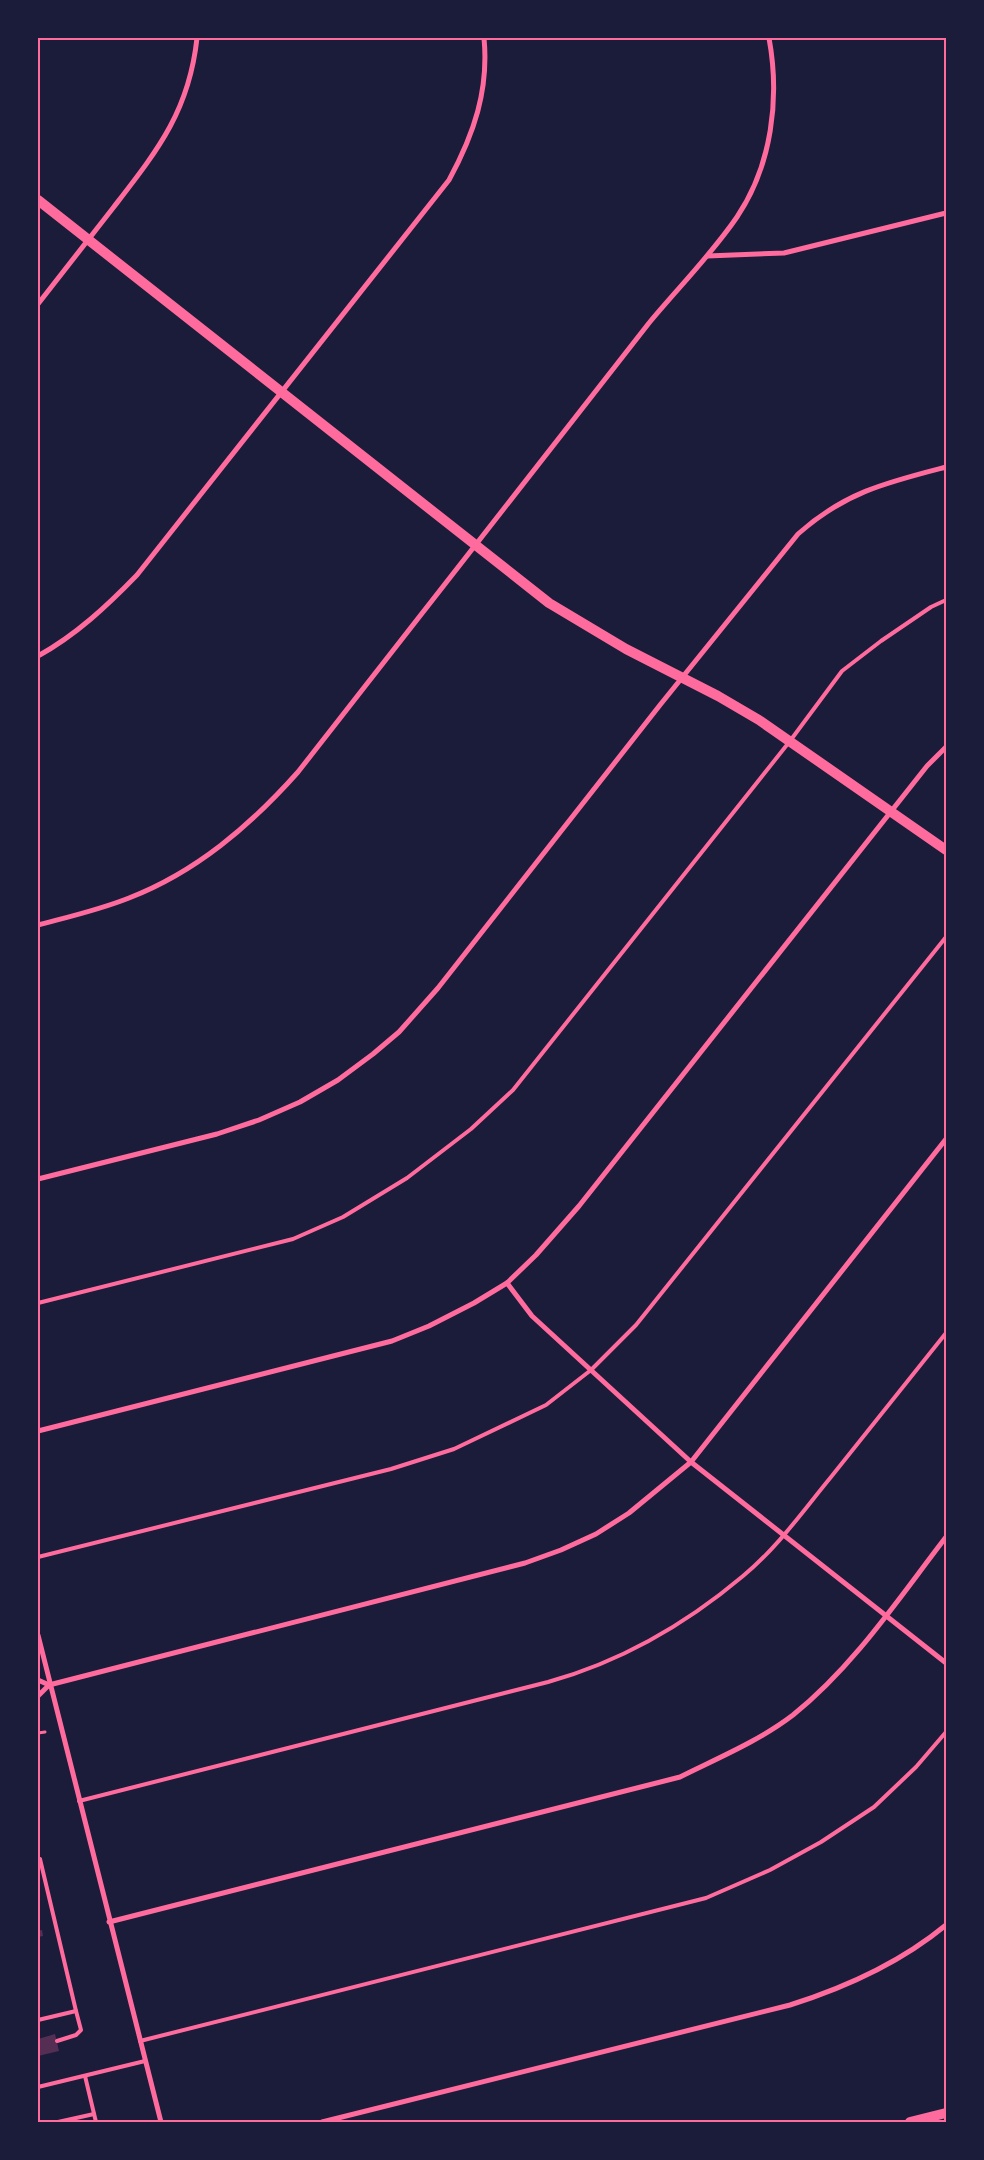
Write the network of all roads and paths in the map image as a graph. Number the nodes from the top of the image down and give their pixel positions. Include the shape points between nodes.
1 (197, 38) edge
2 (484, 38) edge
3 (769, 38) edge
4 (38, 200) edge
5 (946, 213) edge
6 (88, 240) junction
7 (707, 256) junction
8 (38, 304) edge
9 (282, 392) junction
10 (946, 467) edge
11 (475, 546) junction
12 (946, 600) edge
13 (38, 656) edge
14 (682, 679) junction
15 (790, 742) junction
16 (946, 747) edge
17 (892, 812) junction
18 (946, 850) edge
19 (38, 925) edge
20 (946, 937) edge
21 (946, 1139) edge
22 (38, 1179) edge
23 (507, 1283) junction
24 (38, 1303) edge
25 (946, 1333) edge
26 (592, 1370) junction
27 (38, 1431) edge
28 (691, 1462) junction
29 (784, 1535) junction
30 (946, 1537) edge
31 (38, 1557) edge
32 (885, 1615) junction
33 (38, 1635) edge
34 (946, 1663) edge
35 (38, 1680) edge
36 (50, 1684) junction
37 (38, 1696) edge
38 (45, 1732) dead end
39 (946, 1732) edge
40 (38, 1733) edge
41 (79, 1801) junction
42 (38, 1860) edge
43 (109, 1922) junction
44 (946, 1925) edge
45 (76, 2011) junction
46 (38, 2020) edge
47 (56, 2041) dead end
48 (140, 2041) junction
49 (145, 2061) junction
50 (85, 2076) junction
51 (38, 2087) edge
52 (946, 2113) edge
53 (94, 2114) junction
54 (58, 2122) edge
55 (96, 2122) edge
56 (161, 2122) edge
57 (322, 2122) edge
58 (910, 2122) edge

1 - 6 street via 190,79 174,123 148,163
2 - 9 street via 486,75 478,116 449,180
3 - 7 street via 774,89 766,155 749,197
4 - 6 main road
5 - 7 street via 784,253
6 - 8 street
6 - 9 main road
7 - 11 street via 649,323
9 - 11 main road
9 - 13 street via 137,575 83,626
10 - 14 street via 877,486 845,500 813,521 786,548
11 - 14 main road via 580,624
11 - 19 street via 298,772 238,833 197,863 129,898
12 - 15 lane via 881,641 842,671
14 - 15 main road via 718,696
14 - 22 street via 438,988 399,1032 373,1054 300,1102 259,1120 217,1134
15 - 17 main road
15 - 24 lane via 513,1090 470,1129 407,1178 343,1217 293,1239
16 - 17 street
17 - 18 main road
17 - 23 street via 579,1206
20 - 26 lane via 636,1325
21 - 28 street
23 - 26 street via 532,1316
23 - 27 street via 429,1326 392,1340
25 - 29 lane
26 - 28 street
26 - 31 lane via 546,1405 454,1449 391,1469
28 - 29 street
28 - 36 street via 629,1513 596,1534 525,1563
29 - 32 street
29 - 41 lane via 744,1576 691,1616 633,1650 581,1673
30 - 32 street
32 - 34 street
32 - 43 street via 834,1677 792,1716 754,1740 680,1777
33 - 36 street
35 - 36 street
36 - 37 street
36 - 41 street
38 - 40 path
39 - 48 lane via 916,1767 874,1807 822,1842 706,1898
41 - 43 street
42 - 45 lane
43 - 48 street
44 - 57 street via 910,1952 832,1992
45 - 46 lane
45 - 47 lane via 81,2030 76,2035
48 - 49 street
49 - 50 lane
49 - 56 street
50 - 51 lane
50 - 53 lane
52 - 58 main road
53 - 54 lane
53 - 55 lane

